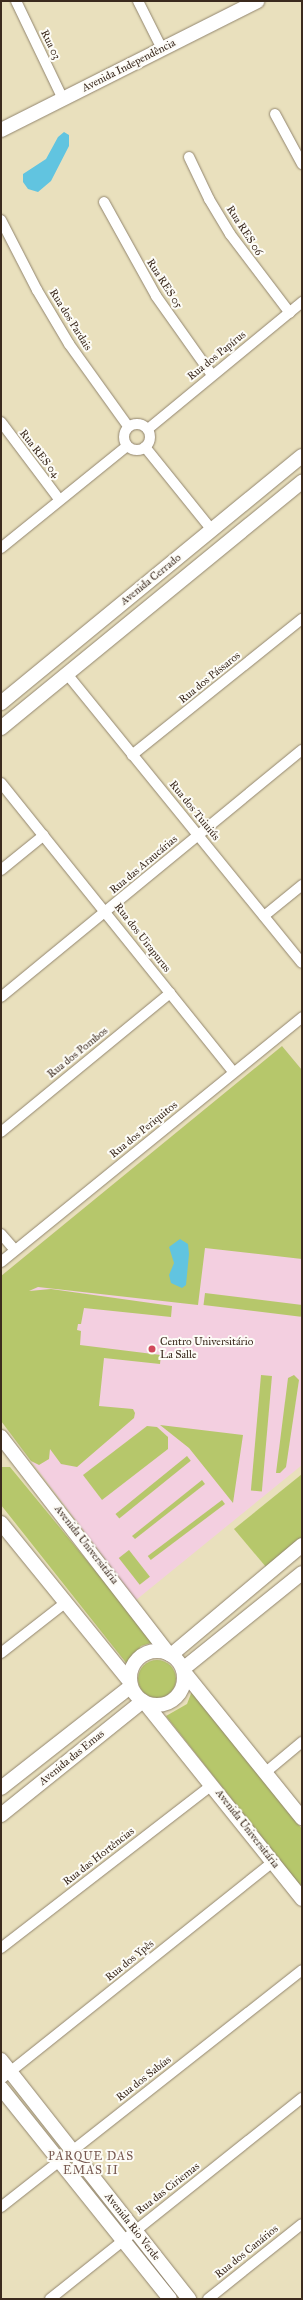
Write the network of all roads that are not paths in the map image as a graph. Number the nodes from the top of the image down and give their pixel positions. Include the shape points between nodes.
1 (16, 1) edge
2 (138, 1) edge
3 (257, 1) edge
4 (162, 49) junction
5 (63, 99) junction
6 (275, 114) dead end
7 (1, 130) edge
8 (189, 157) dead end
9 (302, 164) edge
10 (104, 202) dead end
11 (1, 220) edge
12 (302, 302) edge
13 (290, 312) junction
14 (212, 375) junction
15 (1, 422) edge
16 (128, 426) junction
17 (148, 429) junction
18 (127, 446) junction
19 (146, 447) junction
20 (302, 456) edge
21 (302, 482) edge
22 (59, 499) junction
23 (212, 530) junction
24 (1, 548) edge
25 (302, 619) edge
26 (66, 674) junction
27 (1, 703) edge
28 (1, 728) edge
29 (302, 750) edge
30 (132, 755) junction
31 (1, 783) edge
32 (44, 835) junction
33 (198, 835) junction
34 (1, 870) edge
35 (302, 885) edge
36 (107, 912) junction
37 (264, 916) junction
38 (302, 963) edge
39 (170, 993) junction
40 (1, 997) edge
41 (302, 1017) edge
42 (233, 1072) junction
43 (1, 1132) edge
44 (1, 1234) edge
45 (15, 1250) junction
46 (1, 1262) edge
47 (1, 1437) edge
48 (1, 1456) edge
49 (18, 1458) junction
50 (1, 1524) edge
51 (302, 1545) edge
52 (302, 1573) edge
53 (64, 1603) junction
54 (1, 1653) edge
55 (170, 1654) junction
56 (184, 1670) junction
57 (130, 1684) junction
58 (144, 1702) junction
59 (302, 1742) edge
60 (266, 1772) junction
61 (212, 1785) junction
62 (1, 1788) edge
63 (1, 1815) edge
64 (302, 1818) edge
65 (273, 1862) junction
66 (302, 1899) edge
67 (1, 1948) edge
68 (302, 1970) edge
69 (1, 2060) edge
70 (6, 2075) edge
71 (1, 2088) edge
72 (302, 2098) edge
73 (72, 2150) junction
74 (59, 2160) junction
75 (1, 2207) edge
76 (302, 2224) edge
77 (135, 2231) junction
78 (123, 2240) junction
79 (50, 2299) edge
80 (170, 2299) edge
81 (189, 2299) edge
82 (208, 2299) edge

1 - 5 street, Rua 03
2 - 4 street
3 - 4 street, Avenida Independência
4 - 5 street, Avenida Independência
5 - 7 street, Avenida Independência
6 - 9 street
8 - 13 street, Rua RES 06 via 230,234
10 - 14 street, Rua RES 05 via 156,296
11 - 16 street, Rua dos Pardais via 37,290 65,337
12 - 13 street, Rua dos Papírus
13 - 14 street, Rua dos Papírus
14 - 17 street, Rua dos Papírus
15 - 22 street, Rua RES 04
16 - 17 street via 138,423
16 - 18 street via 124,436
17 - 19 street via 150,438
18 - 19 street via 136,450
18 - 22 street
19 - 23 street
20 - 23 street, Avenida Cerrado
21 - 26 street, Avenida Cerrado
22 - 24 street
23 - 27 street, Avenida Cerrado
25 - 30 street, Rua dos Pássaros
26 - 28 street, Avenida Cerrado
26 - 30 street, Rua dos Tuiuiús
29 - 33 street, Rua das Araucárias
30 - 33 street, Rua dos Tuiuiús
31 - 32 street, Rua dos Uirapurus
32 - 34 street
32 - 36 street, Rua dos Uirapurus
33 - 36 street, Rua das Araucárias
33 - 37 street, Rua dos Tuiuiús
35 - 37 street
36 - 39 street, Rua dos Uirapurus
36 - 40 street, Rua das Araucárias
37 - 38 street, Rua dos Tuiuiús
39 - 42 street, Rua dos Uirapurus
39 - 43 street, Rua dos Pombos
41 - 42 street, Rua dos Periquitos
42 - 45 street, Rua dos Periquitos
44 - 45 street
45 - 46 street, Rua dos Periquitos
47 - 49 street, Avenida Universitária
48 - 49 street
49 - 55 street, Avenida Universitária
50 - 53 street
51 - 55 street
52 - 56 street
53 - 54 street
53 - 57 street
55 - 56 street
55 - 57 street via 157,1651 141,1656 134,1663
56 - 58 street via 184,1687 174,1701 156,1706
56 - 60 street
57 - 58 street
57 - 62 street, Avenida das Emas
58 - 61 street, Avenida Universitária
58 - 63 street, Avenida das Emas
59 - 60 street
60 - 64 street
61 - 65 street, Avenida Universitária
61 - 67 street, Rua das Hortências
65 - 66 street, Avenida Universitária
65 - 70 street, Rua dos Ypês
68 - 73 street, Rua dos Sabías
69 - 70 street, Avenida Rio Verde
70 - 73 street, Avenida Rio Verde
71 - 74 street, Avenida Rio Verde
72 - 77 street, Rua das Ciriemas
73 - 74 street, Rua dos Sabías
73 - 77 street, Avenida Rio Verde
74 - 75 street, Rua dos Sabías
74 - 78 street, Avenida Rio Verde
76 - 82 street, Rua dos Canários
77 - 78 street, Rua das Ciriemas
77 - 81 street, Avenida Rio Verde
78 - 79 street, Rua das Ciriemas
78 - 80 street, Avenida Rio Verde

